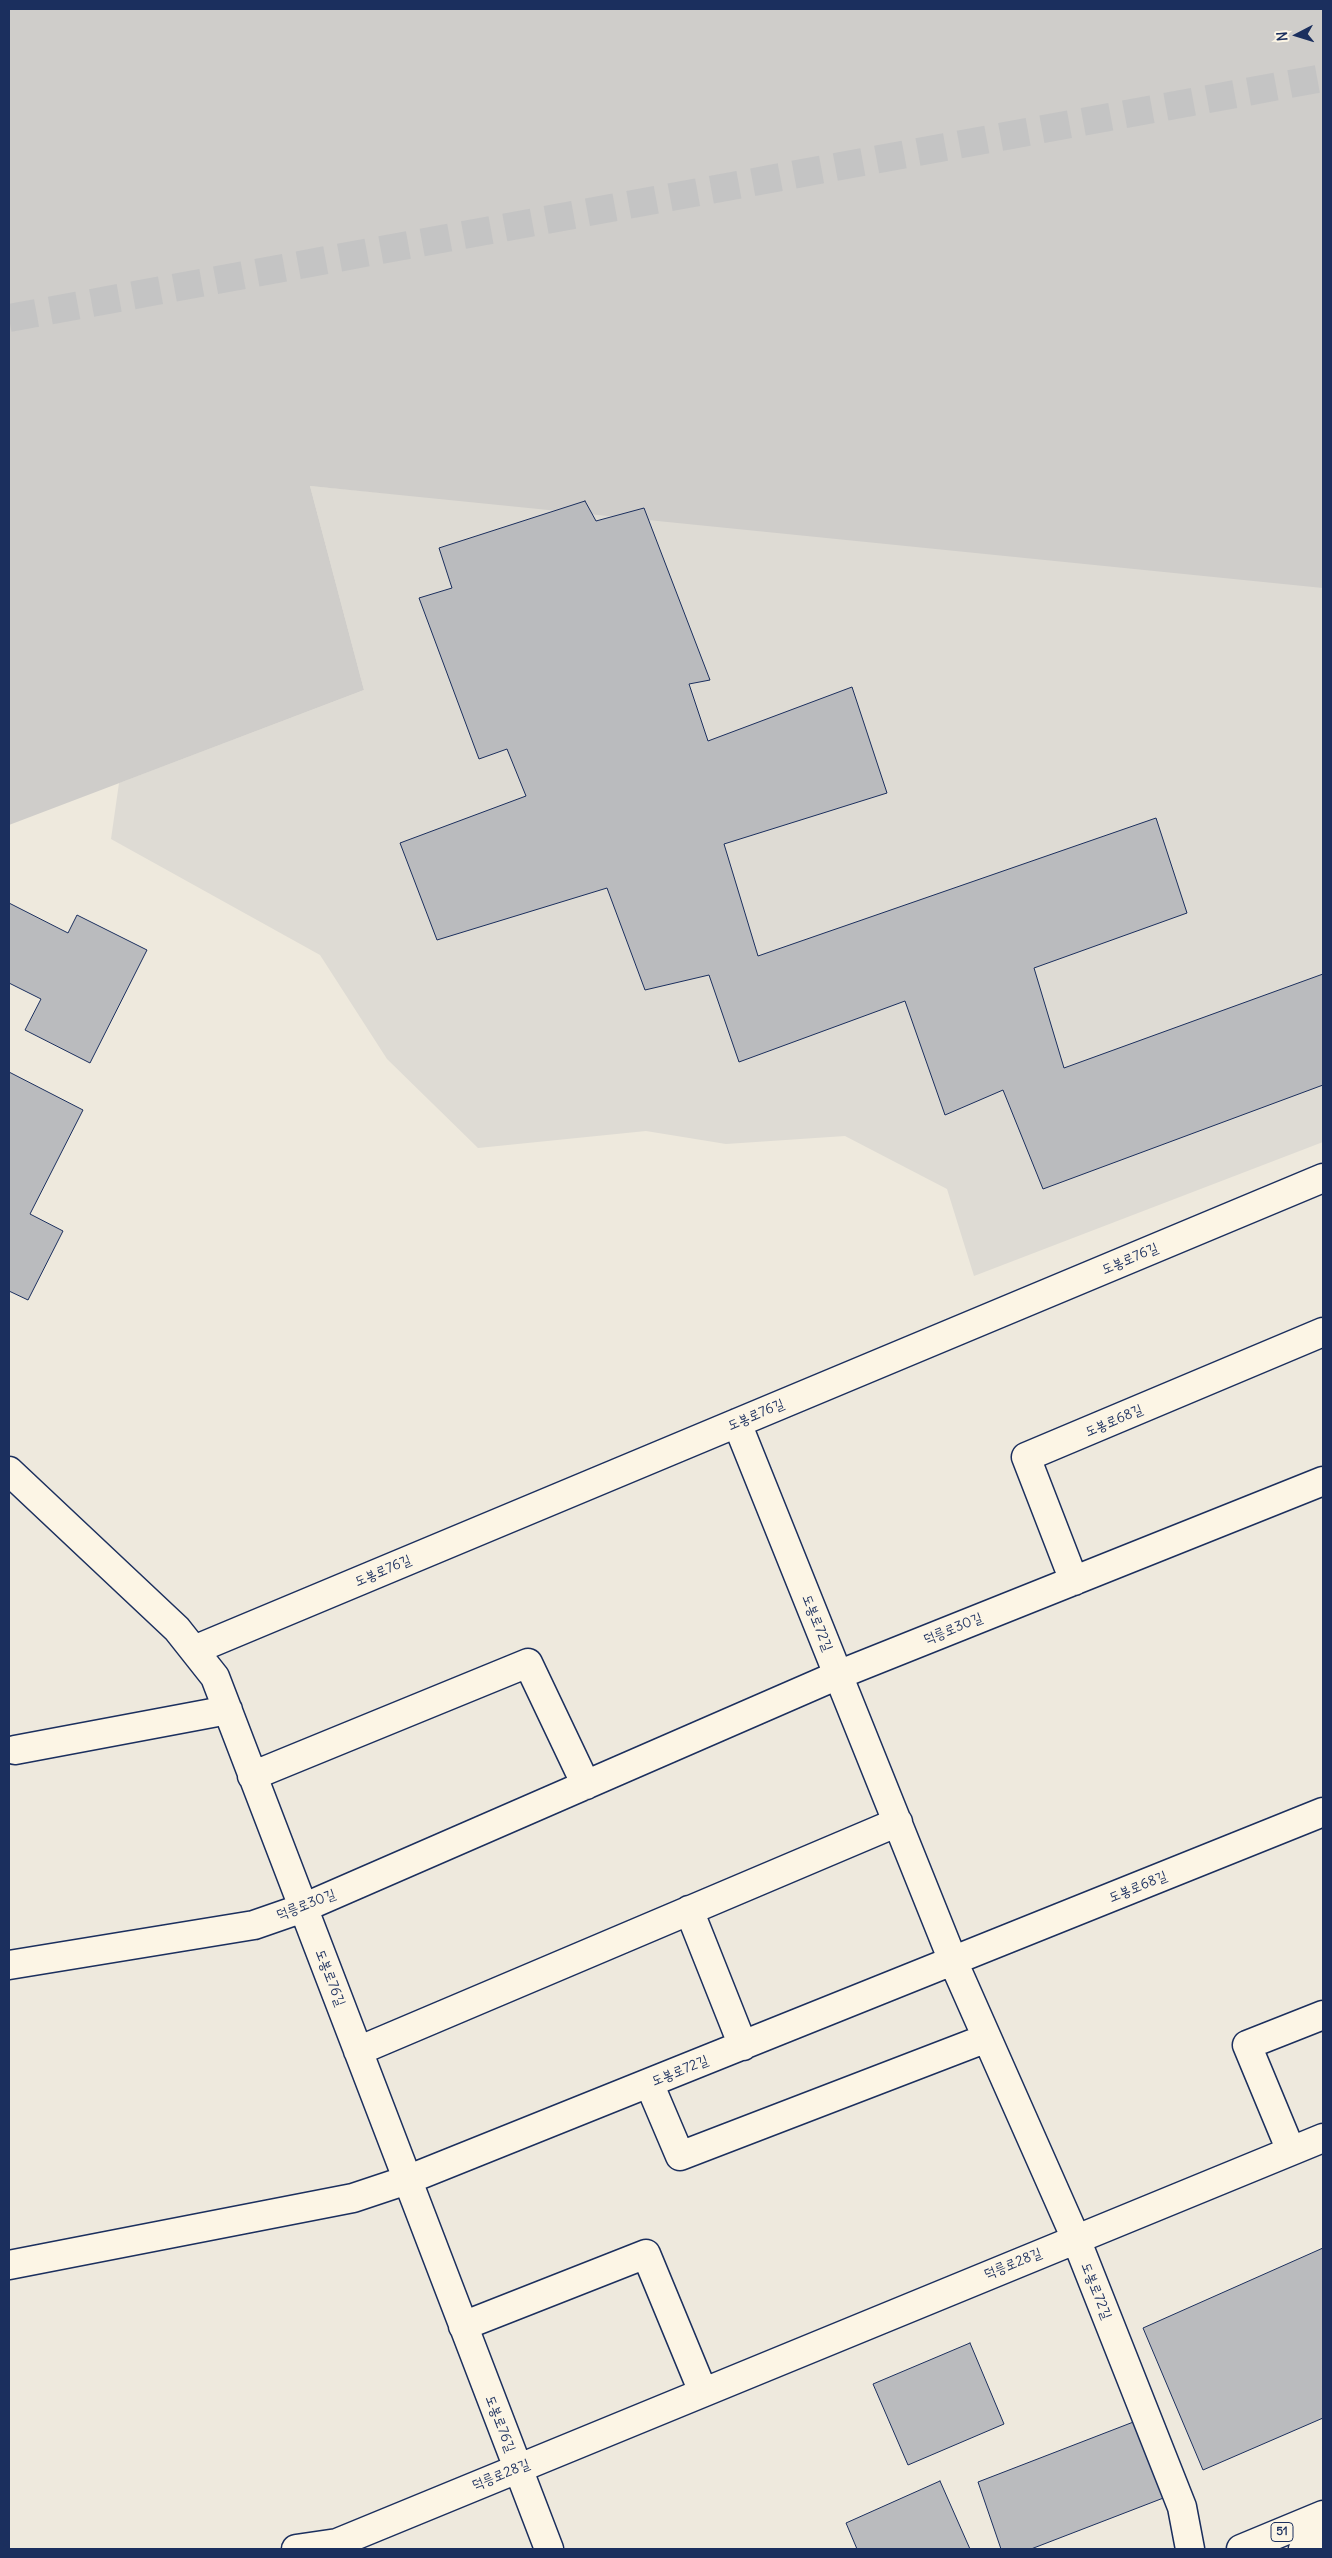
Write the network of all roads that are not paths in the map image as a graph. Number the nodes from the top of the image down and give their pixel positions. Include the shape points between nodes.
1 (1322, 1183) edge
2 (1323, 1332) edge
3 (737, 1423) junction
4 (9, 1471) edge
5 (1323, 1481) edge
6 (1074, 1581) junction
7 (194, 1650) junction
8 (838, 1675) junction
9 (228, 1710) junction
10 (15, 1750) dead end
11 (252, 1776) junction
12 (586, 1785) junction
13 (1323, 1812) edge
14 (898, 1822) junction
15 (303, 1908) junction
16 (689, 1910) junction
17 (953, 1961) junction
18 (9, 1965) edge
19 (1323, 2015) edge
20 (987, 2038) junction
21 (743, 2046) junction
22 (358, 2050) junction
23 (649, 2083) junction
24 (1323, 2138) edge
25 (1291, 2151) junction
26 (407, 2180) junction
27 (1076, 2239) junction
28 (9, 2265) edge
29 (463, 2326) junction
30 (703, 2392) junction
31 (517, 2468) junction
32 (1323, 2515) edge
33 (1323, 2540) edge
34 (296, 2549) edge
35 (549, 2549) edge
36 (1190, 2549) edge
37 (1241, 2549) edge
38 (1303, 2549) edge

1 - 3 street, 도봉로76길
2 - 6 street, 도봉로68길 via 1026,1458
3 - 7 street, 도봉로76길
3 - 8 street, 도봉로72길
4 - 7 street, 도봉로76길 via 176,1629
5 - 6 street, 덕릉로30길
6 - 8 street, 덕릉로30길
7 - 9 street, 도봉로76길 via 215,1677
8 - 12 street, 덕릉로30길
8 - 14 street, 도봉로72길
9 - 10 street
9 - 11 street, 도봉로76길
11 - 12 street via 528,1663
11 - 15 street, 도봉로76길
12 - 15 street, 덕릉로30길
13 - 17 street, 도봉로68길
14 - 16 street
14 - 17 street, 도봉로72길
15 - 18 street, 덕릉로30길 via 254,1925
15 - 22 street, 도봉로76길
16 - 21 street
16 - 22 street
17 - 20 street, 도봉로72길
17 - 21 street, 도봉로72길
19 - 25 street via 1247,2045
20 - 23 street via 680,2156
20 - 27 street, 도봉로72길
21 - 23 street, 도봉로72길
22 - 26 street, 도봉로76길
23 - 26 street, 도봉로72길
24 - 25 street, 덕릉로28길
25 - 27 street, 덕릉로28길
26 - 28 street via 353,2198
26 - 29 street, 도봉로76길
27 - 30 street, 덕릉로28길
27 - 36 street, 도봉로72길 via 1182,2507
29 - 30 street via 646,2254
29 - 31 street, 도봉로76길
30 - 31 street, 덕릉로28길
31 - 34 street, 덕릉로28길 via 337,2543
31 - 35 street, 도봉로76길
32 - 37 street, 51
33 - 38 street

